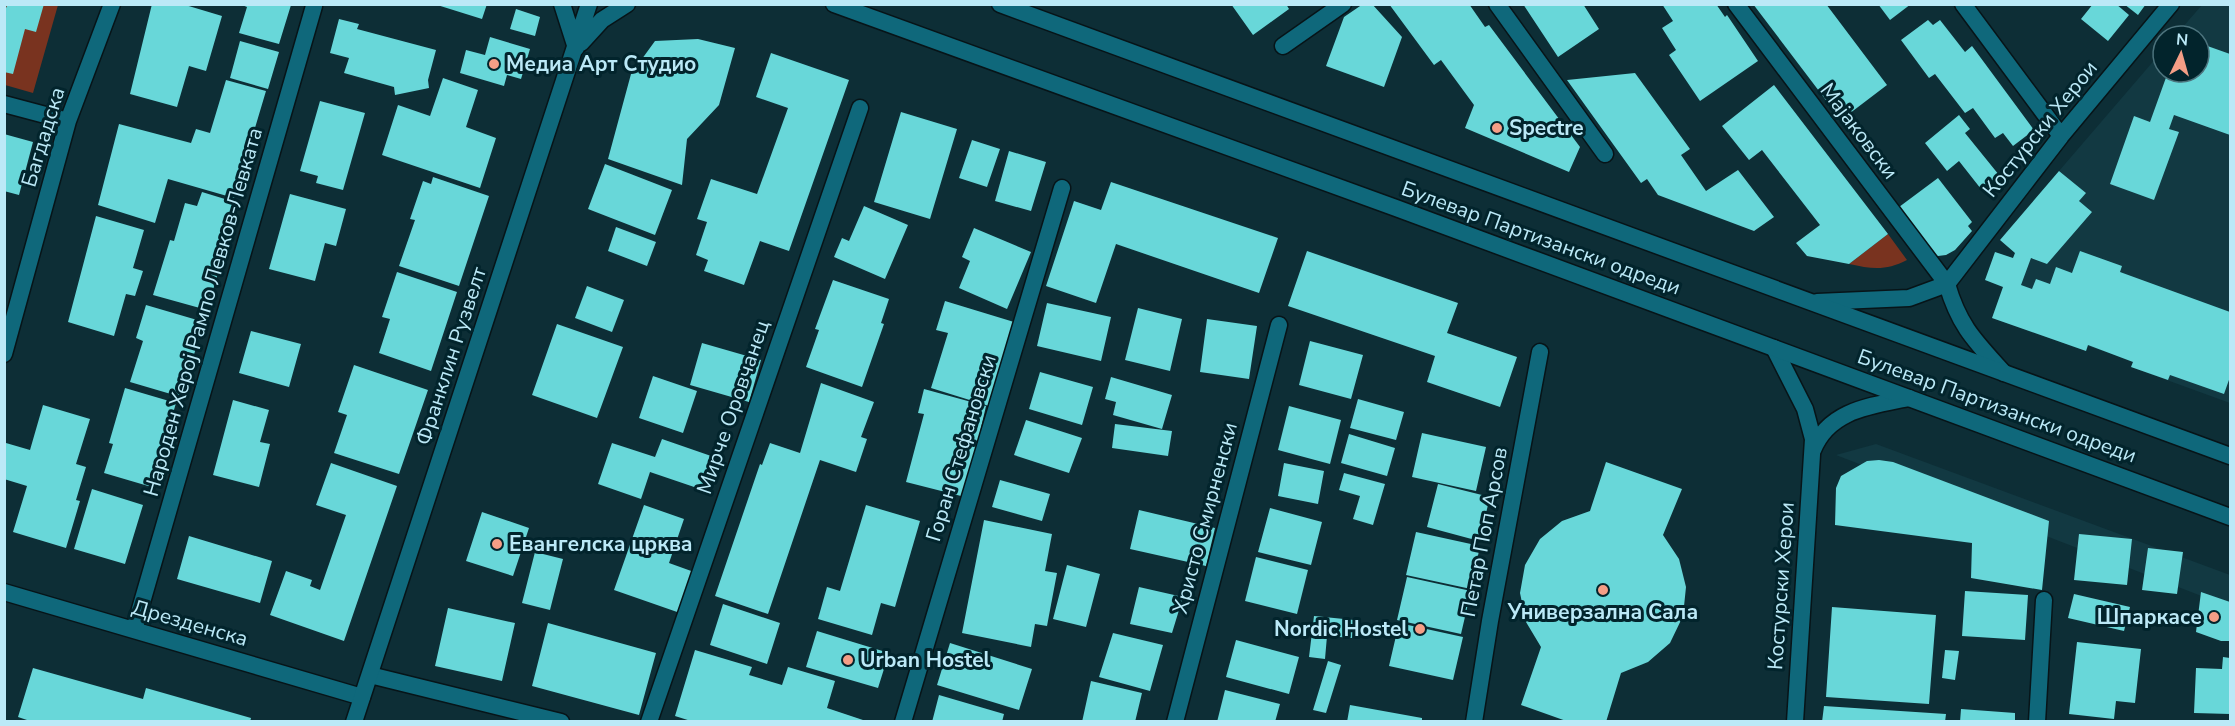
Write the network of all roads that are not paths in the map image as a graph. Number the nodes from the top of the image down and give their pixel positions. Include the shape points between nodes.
1 (112, 4) edge
2 (562, 4) edge
3 (589, 4) edge
4 (627, 4) edge
5 (834, 4) edge
6 (1000, 4) edge
7 (1343, 4) edge
8 (1497, 4) edge
9 (1736, 4) edge
10 (1963, 4) edge
11 (2171, 4) edge
12 (314, 6) dead end
13 (1283, 46) dead end
14 (576, 48) junction
15 (4, 104) edge
16 (860, 108) dead end
17 (68, 121) junction
18 (2061, 136) junction
19 (1605, 154) dead end
20 (1062, 188) dead end
21 (1947, 284) junction
22 (1814, 302) junction
23 (1279, 325) dead end
24 (1774, 348) junction
25 (1540, 352) dead end
26 (4, 354) edge
27 (2004, 372) junction
28 (1909, 398) junction
29 (1812, 454) junction
30 (2230, 456) edge
31 (2230, 517) edge
32 (4, 592) edge
33 (2044, 600) dead end
34 (134, 630) junction
35 (370, 675) junction
36 (362, 697) junction
37 (354, 722) edge
38 (561, 722) edge
39 (649, 722) edge
40 (903, 722) edge
41 (1175, 722) edge
42 (1474, 722) edge
43 (1795, 722) edge
44 (2037, 722) edge

1 - 17 street, Багдадска
2 - 14 street
3 - 14 street, Франклин Рузвелт
4 - 14 street via 602,20
5 - 24 street, Булевар Партизански одреди
6 - 22 street, Булевар Партизански одреди
7 - 13 street
8 - 19 street
9 - 21 street, Мајаковски
10 - 18 street
11 - 18 street, Костурски Херои
12 - 34 street, Народен Херој Рампо Левков-Левката
14 - 35 street, Франклин Рузвелт
15 - 17 street
16 - 39 street, Мирче Оровчанец
17 - 26 street, Багдадска
18 - 21 street, Костурски Херои
20 - 40 street, Горан Стефановски
21 - 22 street via 1909,298
21 - 27 street via 1965,329
22 - 27 street, Булевар Партизански одреди
23 - 41 street, Христо Смирненски
24 - 28 street, Булевар Партизански одреди
24 - 29 street, Костурски Херои via 1811,428
25 - 42 street, Петар Поп Арсов
27 - 30 street, Булевар Партизански одреди
28 - 29 street, Костурски Херои via 1838,417 1823,430
28 - 31 street, Булевар Партизански одреди
29 - 43 street, Костурски Херои
32 - 34 street, Дрезденска
33 - 44 street
34 - 36 street, Дрезденска
35 - 36 street, Франклин Рузвелт
35 - 38 street
36 - 37 street, Франклин Рузвелт

